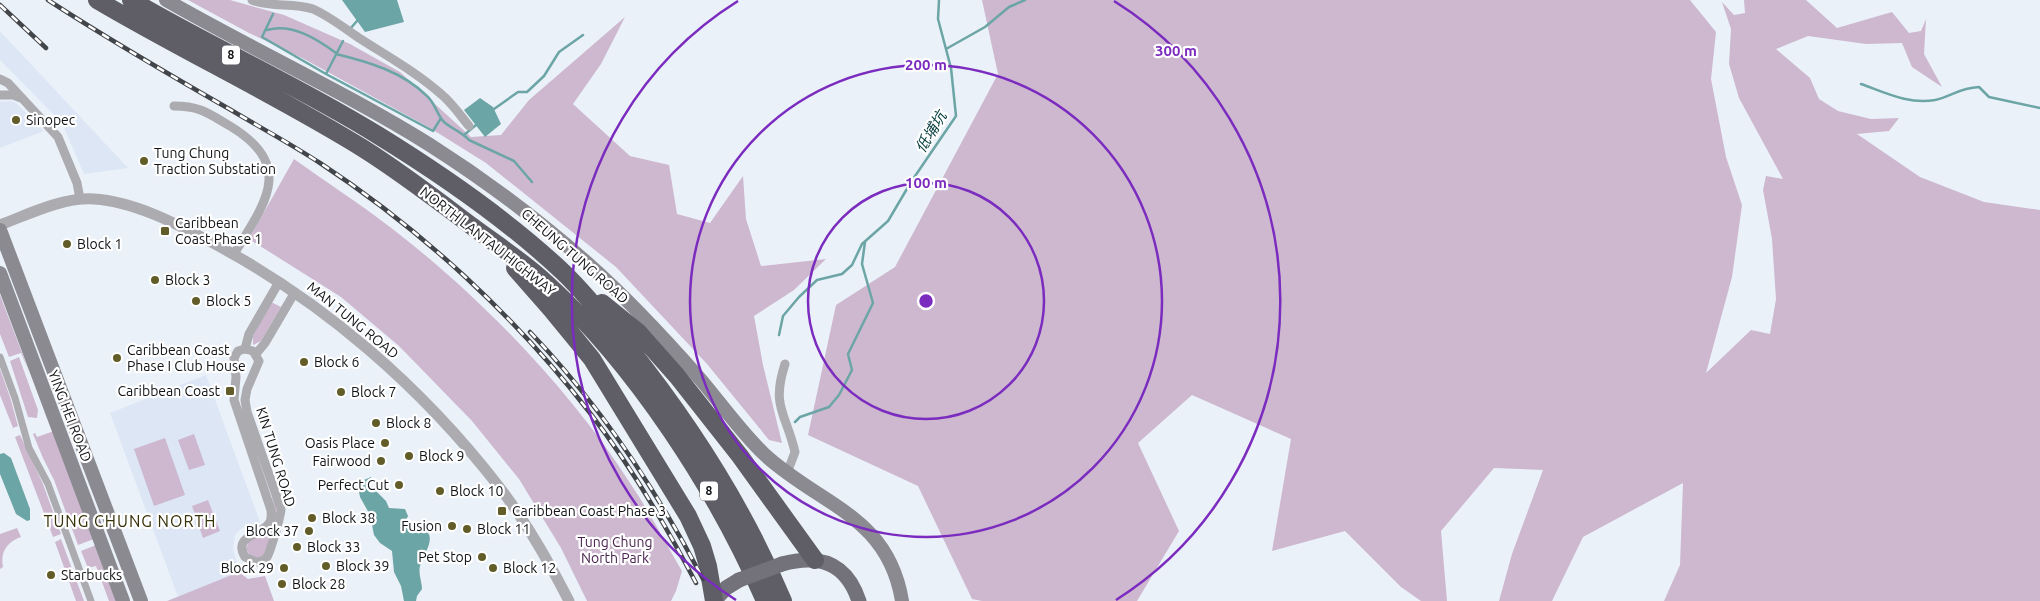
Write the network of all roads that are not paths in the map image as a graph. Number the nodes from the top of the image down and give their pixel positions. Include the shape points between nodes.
1 (97, 0) edge
2 (131, 0) edge
3 (166, 0) edge
4 (252, 0) edge
5 (0, 79) edge
6 (0, 95) edge
7 (21, 98) junction
8 (174, 106) dead end
9 (469, 126) dead end
10 (80, 199) junction
11 (0, 225) edge
12 (0, 230) edge
13 (484, 235) junction
14 (234, 254) junction
15 (0, 273) edge
16 (563, 273) junction
17 (279, 282) junction
18 (295, 292) junction
19 (245, 349) junction
20 (256, 354) junction
21 (0, 358) edge
22 (785, 364) dead end
23 (236, 370) junction
24 (255, 371) junction
25 (787, 473) junction
26 (815, 560) junction
27 (91, 601) edge
28 (123, 601) edge
29 (141, 601) edge
30 (569, 601) edge
31 (714, 601) edge
32 (765, 601) edge
33 (783, 601) edge
34 (859, 601) edge
35 (902, 601) edge

1 - 13 highway, NORTH LANTAU HIGHWAY / 8 via 364,149
2 - 16 highway, NORTH LANTAU HIGHWAY / 8 via 375,133 503,222
3 - 25 main road, CHEUNG TUNG ROAD via 370,110 429,144 500,192 588,264 636,309 747,436
4 - 9 street via 294,5 330,19 429,84 443,95
5 - 7 street via 8,82
6 - 7 street
7 - 10 street via 58,137 77,183
8 - 14 street via 198,108 243,134 266,161 270,183 267,195
10 - 11 street, MAN TUNG ROAD
10 - 14 street, MAN TUNG ROAD via 118,203 148,213 183,226
12 - 29 main road, YING HEI ROAD
13 - 31 highway via 592,359 692,524 708,566
13 - 32 highway, NORTH LANTAU HIGHWAY / 8 via 546,283 595,333 628,373 705,484 737,540
14 - 17 street, MAN TUNG ROAD
15 - 28 main road, YING HEI ROAD
16 - 26 highway via 647,343 740,456
16 - 33 highway, NORTH LANTAU HIGHWAY / 8 via 652,377 710,459 752,533
17 - 18 street, MAN TUNG ROAD
17 - 19 street, KIN TUNG ROAD via 249,334
18 - 20 street
18 - 30 street, MAN TUNG ROAD via 362,344 438,416 500,488
19 - 20 street
19 - 23 street, KIN TUNG ROAD via 238,351 234,358
20 - 24 street, KIN TUNG ROAD via 259,361
21 - 27 street via 29,448 48,484
22 - 25 street via 778,389 779,404 795,452
23 - 24 street via 243,374
23 - 24 street, KIN TUNG ROAD via 234,400 272,510 267,526 248,536 242,545 245,557 256,562 269,554 281,509 244,400 249,379
25 - 35 main road, CHEUNG TUNG ROAD via 849,514 876,538 898,580
26 - 31 main road, bridge via 793,561 739,580
26 - 34 main road via 840,570 853,585

